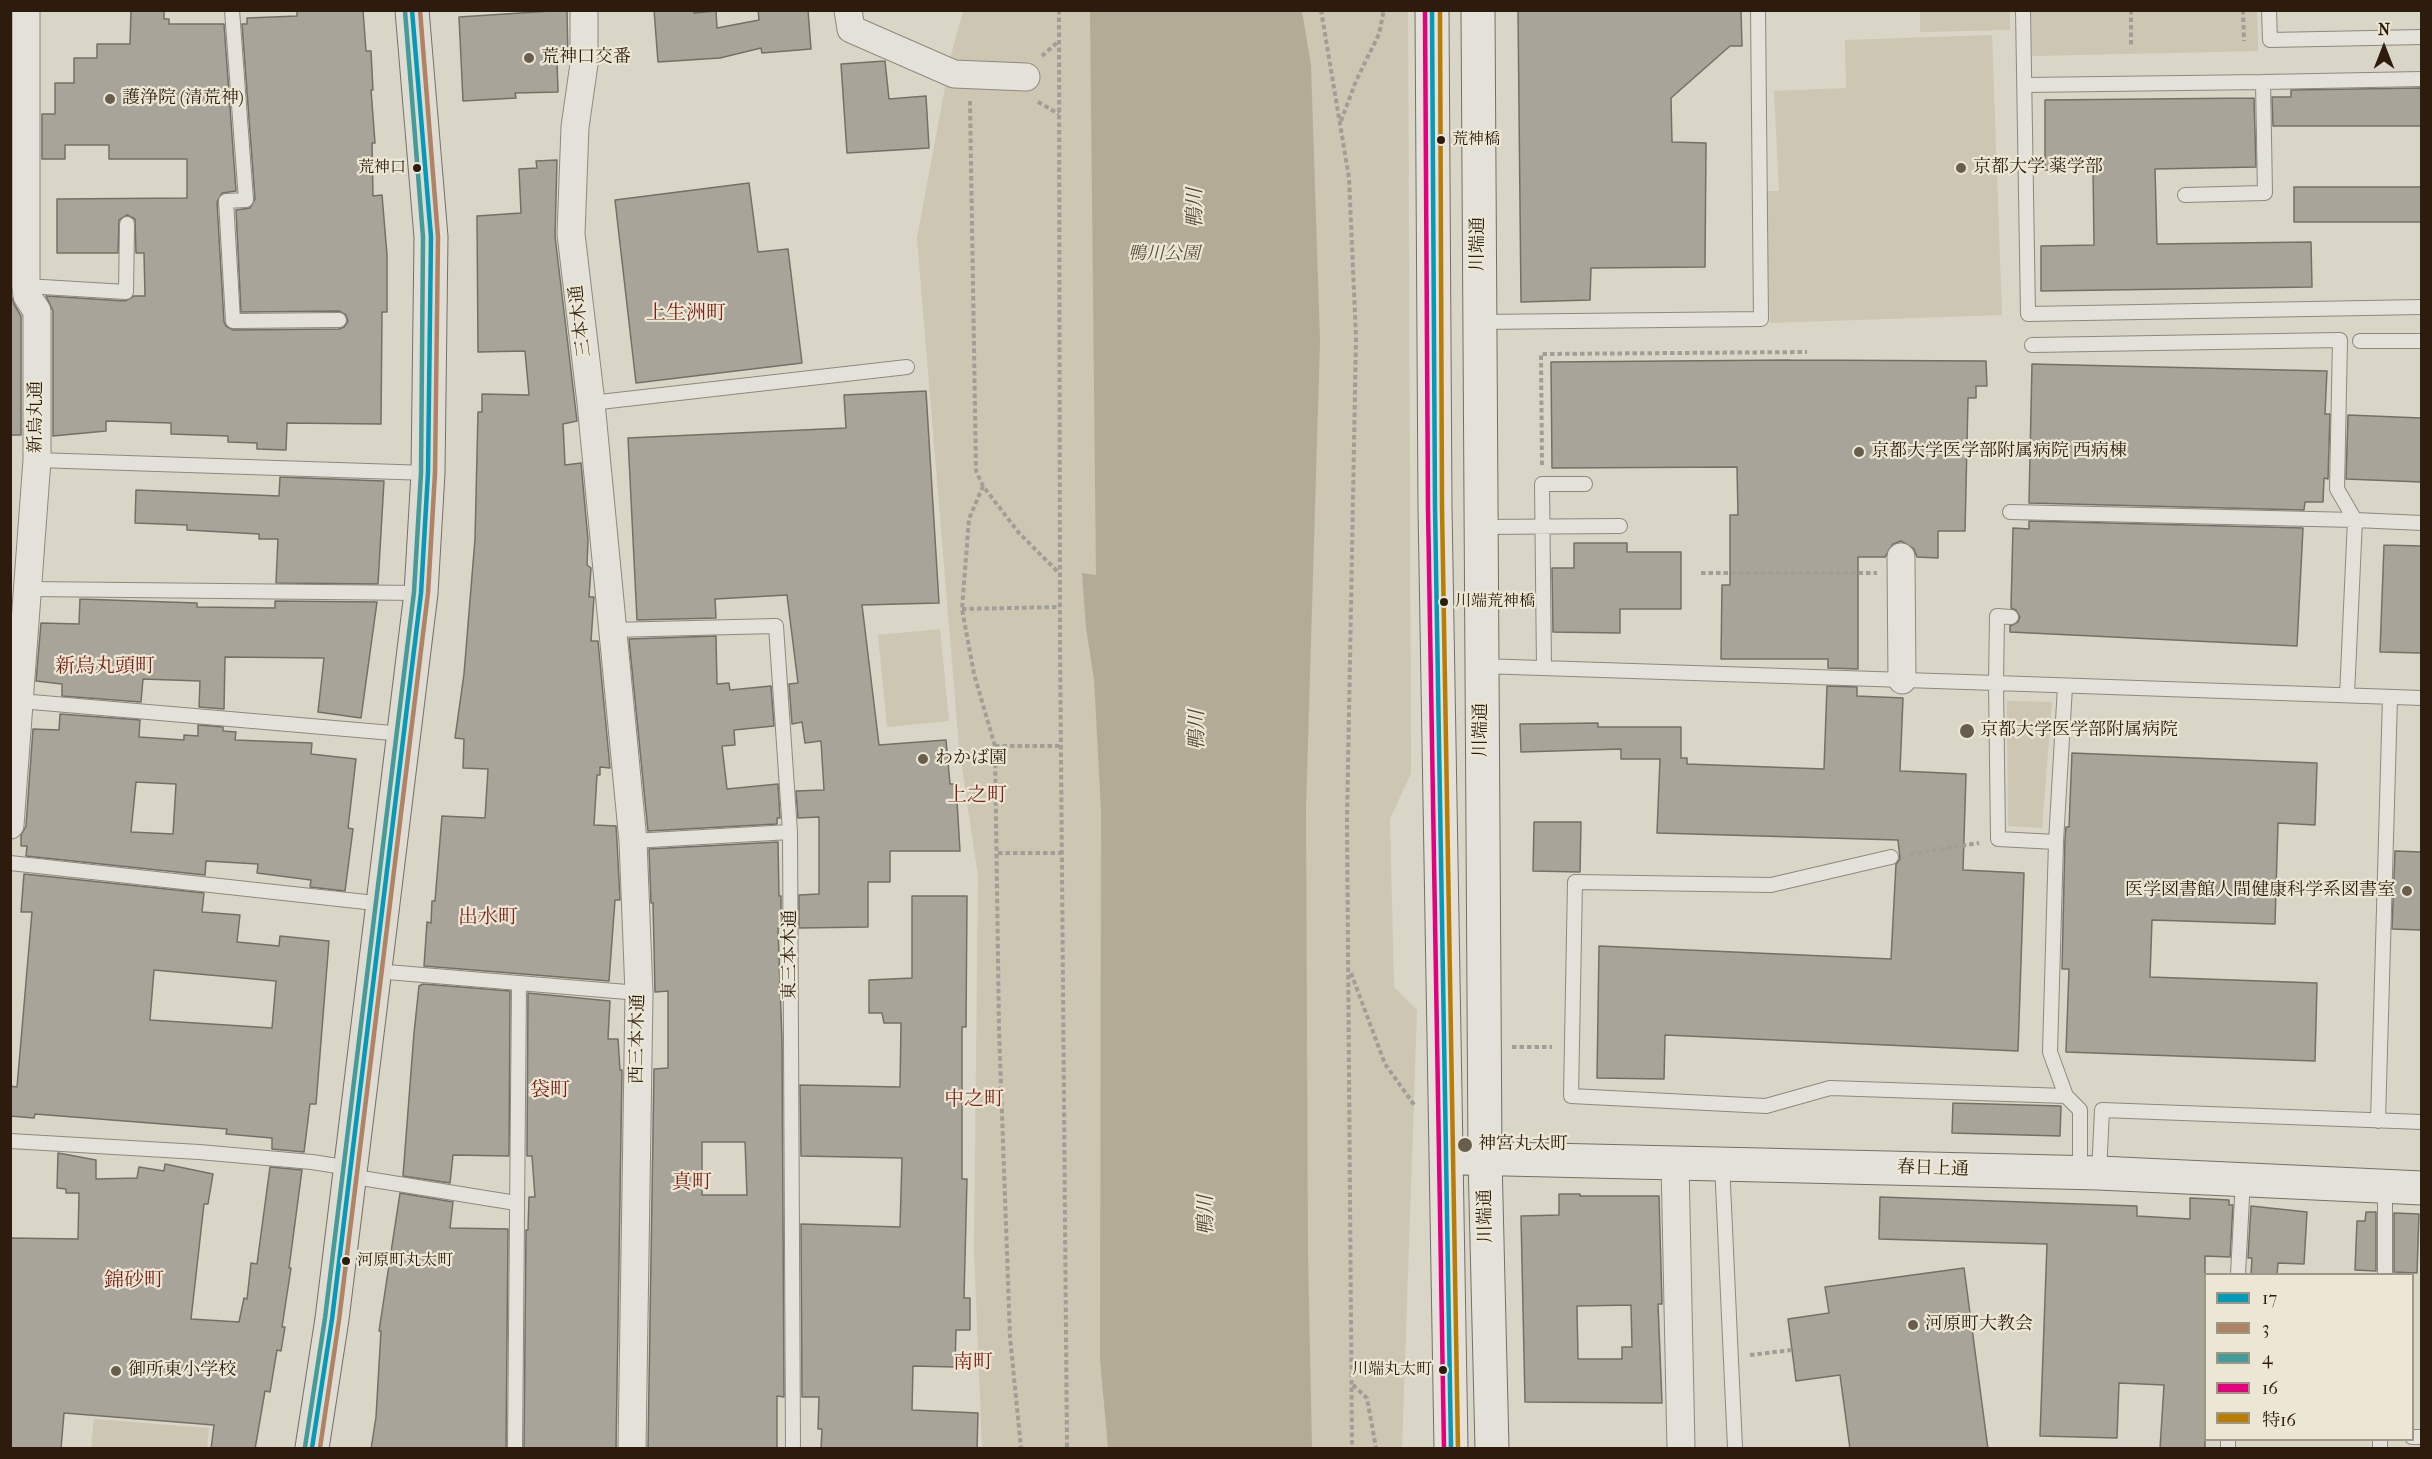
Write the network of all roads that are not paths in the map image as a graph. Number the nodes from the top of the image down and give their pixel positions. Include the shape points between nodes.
1 (26, 10) edge
2 (232, 10) edge
3 (412, 10) edge
4 (584, 10) edge
5 (848, 10) edge
6 (1432, 10) edge
7 (1478, 10) edge
8 (1758, 10) edge
9 (2023, 10) edge
10 (2269, 10) edge
11 (2421, 37) edge
12 (1026, 77) dead end
13 (2421, 79) edge
14 (2263, 82) junction
15 (2024, 85) junction
16 (2185, 195) dead end
17 (127, 224) dead end
18 (26, 286) junction
19 (2421, 307) edge
20 (339, 320) dead end
21 (1479, 322) junction
22 (2360, 341) dead end
23 (2421, 341) edge
24 (2032, 345) dead end
25 (907, 367) dead end
26 (591, 403) junction
27 (37, 460) junction
28 (428, 472) junction
29 (1585, 484) dead end
30 (22, 506) edge
31 (2010, 512) dead end
32 (2355, 520) junction
33 (2421, 522) edge
34 (1620, 526) dead end
35 (1480, 527) junction
36 (1542, 527) junction
37 (1901, 565) road end
38 (28, 589) junction
39 (421, 593) junction
40 (2011, 617) dead end
41 (611, 630) junction
42 (1481, 666) junction
43 (1544, 668) junction
44 (1902, 680) junction
45 (1996, 683) junction
46 (2065, 686) junction
47 (2347, 695) junction
48 (2390, 697) junction
49 (2421, 698) edge
50 (20, 701) junction
51 (404, 734) junction
52 (10, 825) edge
53 (790, 832) junction
54 (633, 841) junction
55 (2056, 842) junction
56 (1891, 857) road end
57 (10, 863) edge
58 (384, 904) junction
59 (375, 971) junction
60 (519, 983) junction
61 (639, 993) junction
62 (2066, 1096) junction
63 (2102, 1110) junction
64 (2378, 1120) junction
65 (2421, 1122) edge
66 (10, 1141) edge
67 (1444, 1158) junction
68 (1485, 1158) junction
69 (1675, 1162) junction
70 (1722, 1163) junction
71 (349, 1172) junction
72 (2090, 1173) junction
73 (2243, 1179) junction
74 (2385, 1186) junction
75 (2421, 1188) edge
76 (516, 1203) junction
77 (2238, 1273) edge
78 (2385, 1273) edge
79 (312, 1449) edge
80 (515, 1449) edge
81 (632, 1449) edge
82 (794, 1449) edge
83 (1451, 1449) edge
84 (1492, 1449) edge
85 (1681, 1449) edge
86 (1735, 1449) edge

1 - 18 street, 新烏丸通
2 - 20 lane via 246,200 226,201 233,321
3 - 28 main road via 431,237
4 - 26 street, 三本木通 via 584,64 575,127 571,234
5 - 12 street via 851,29 954,74
6 - 67 street
7 - 21 street, 川端通
8 - 21 lane via 1761,320
9 - 15 lane
10 - 11 lane via 2270,40
13 - 14 lane
14 - 15 lane
14 - 16 lane via 2265,193
15 - 19 lane via 2028,314
17 - 18 lane via 126,292
18 - 27 street, 新烏丸通 via 27,296 37,310
21 - 35 street, 川端通
22 - 23 lane
24 - 32 lane via 2340,340 2337,489
25 - 26 lane
26 - 41 street, 三本木通
27 - 28 lane
27 - 30 street, 新烏丸通
28 - 39 main road
29 - 36 lane via 1542,484
30 - 38 street, 新烏丸通
31 - 32 lane
32 - 33 lane
32 - 47 lane
34 - 36 lane
35 - 36 lane
35 - 42 street, 川端通
36 - 43 lane
37 - 44 street
38 - 39 lane
38 - 50 street, 新烏丸通
39 - 51 main road
40 - 45 lane via 1997,616
41 - 53 lane, 東三本木通 via 776,626
41 - 54 street, 西三本木通
42 - 43 lane
42 - 68 street, 川端通
43 - 44 lane
44 - 45 lane
45 - 46 lane
45 - 55 lane via 1998,839
46 - 47 lane
46 - 55 lane
47 - 48 lane
48 - 49 lane
48 - 64 lane
50 - 51 lane
50 - 52 street, 新烏丸通
51 - 58 main road
53 - 54 lane
53 - 82 lane, 東三本木通
54 - 61 street, 西三本木通
55 - 62 lane via 2050,1053
56 - 62 lane via 1771,885 1575,882 1571,1096 1766,1106 1830,1088
57 - 58 lane
58 - 59 main road
59 - 60 lane
59 - 71 main road
60 - 61 lane
60 - 76 lane
61 - 81 street, 西三本木通
62 - 63 lane
62 - 72 lane via 2080,1110
63 - 64 lane
63 - 72 lane
64 - 65 lane
66 - 71 lane via 312,1162
67 - 68 street, 春日上通
67 - 83 street
68 - 69 street, 春日上通
68 - 84 street, 川端通
69 - 70 street, 春日上通
69 - 85 street
70 - 72 street, 春日上通
70 - 86 lane
71 - 76 lane
71 - 79 main road
72 - 73 street, 春日上通
73 - 74 street, 春日上通
73 - 77 lane
74 - 75 street, 春日上通
74 - 78 lane
76 - 80 lane

